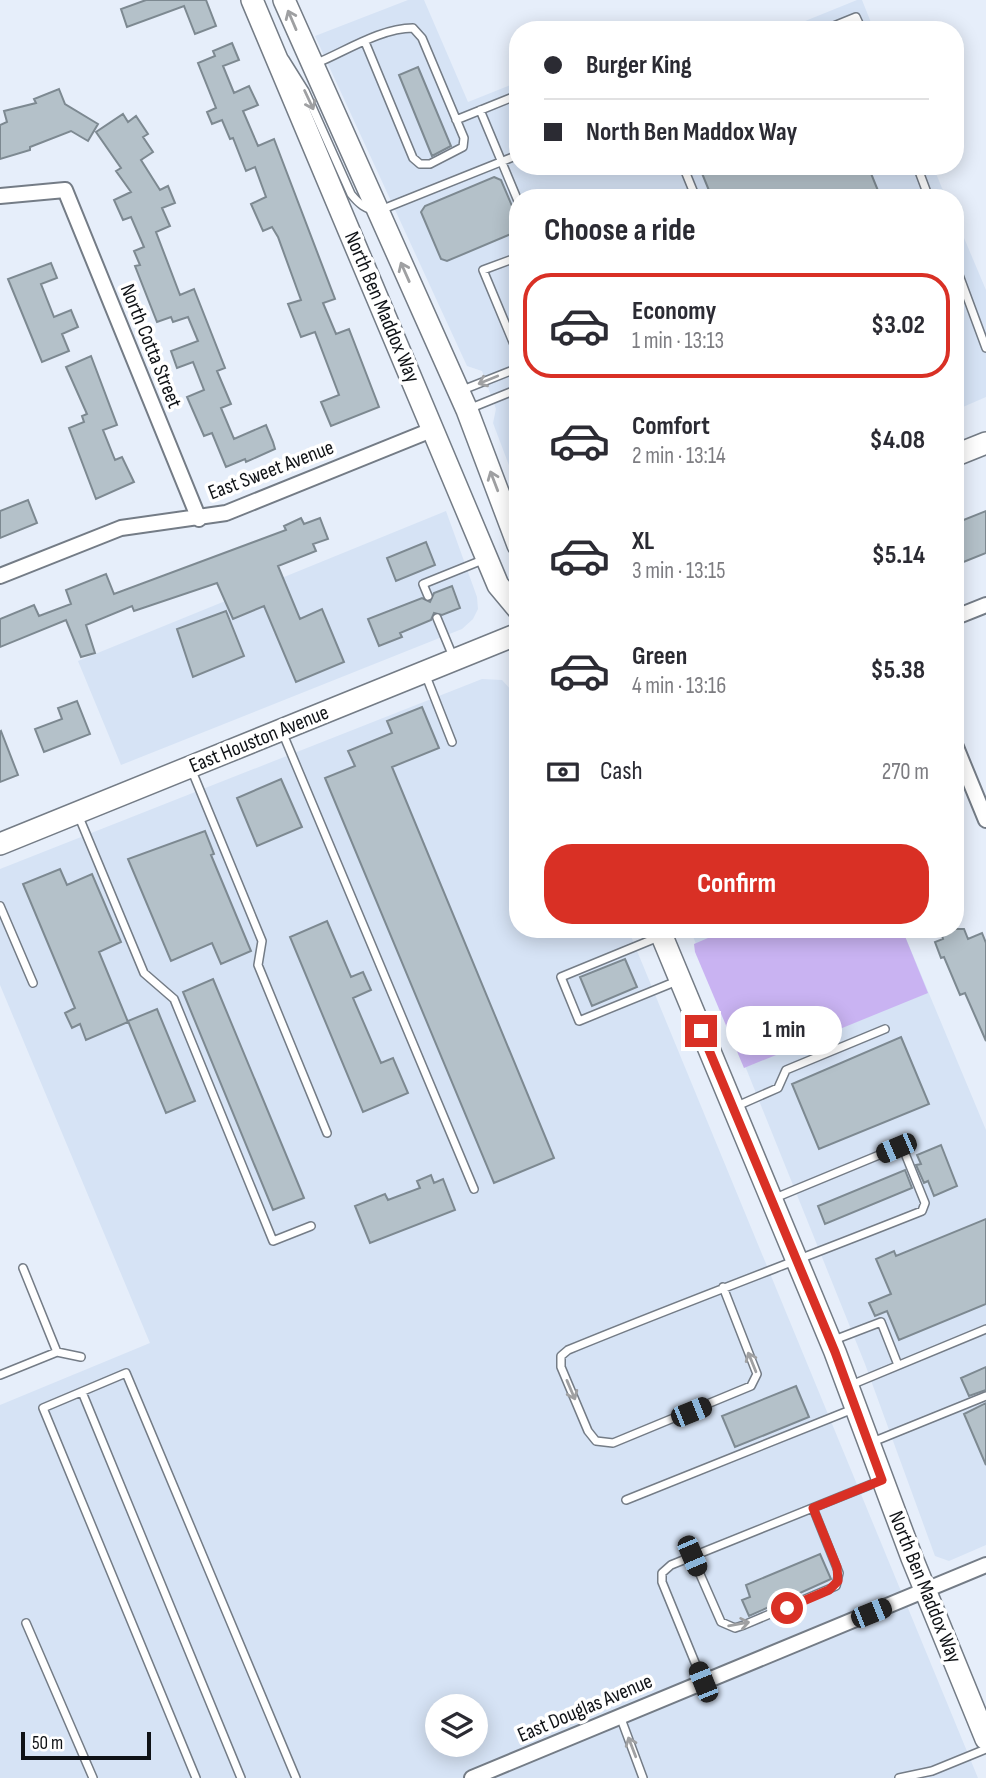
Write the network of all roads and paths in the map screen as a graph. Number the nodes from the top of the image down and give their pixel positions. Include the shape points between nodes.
1 (252, 0) edge
2 (284, 0) edge
3 (845, 21) edge
4 (858, 21) edge
5 (365, 42) junction
6 (271, 45) junction
7 (313, 65) junction
8 (509, 99) edge
9 (480, 110) junction
10 (456, 120) junction
11 (509, 158) edge
12 (502, 161) junction
13 (513, 189) edge
14 (0, 197) edge
15 (378, 211) junction
16 (509, 260) edge
17 (964, 289) edge
18 (509, 332) edge
19 (986, 348) edge
20 (509, 373) edge
21 (509, 391) edge
22 (463, 401) junction
23 (434, 429) junction
24 (986, 443) edge
25 (964, 452) edge
26 (199, 519) junction
27 (509, 521) edge
28 (487, 558) junction
29 (0, 576) edge
30 (428, 596) dead end
31 (509, 600) edge
32 (986, 605) edge
33 (964, 614) edge
34 (437, 618) dead end
35 (509, 638) edge
36 (454, 660) junction
37 (425, 672) junction
38 (281, 730) junction
39 (452, 742) dead end
40 (964, 766) edge
41 (190, 767) junction
42 (77, 813) junction
43 (986, 820) edge
44 (0, 844) edge
45 (0, 906) edge
46 (649, 938) edge
47 (662, 938) edge
48 (680, 979) junction
49 (33, 983) dead end
50 (885, 1029) dead end
51 (733, 1108) junction
52 (327, 1133) dead end
53 (474, 1189) dead end
54 (771, 1199) junction
55 (311, 1226) dead end
56 (797, 1261) junction
57 (23, 1268) dead end
58 (723, 1287) junction
59 (986, 1329) edge
60 (830, 1342) junction
61 (57, 1352) junction
62 (81, 1357) dead end
63 (898, 1366) junction
64 (0, 1375) edge
65 (848, 1386) junction
66 (82, 1392) junction
67 (986, 1396) edge
68 (856, 1407) junction
69 (870, 1443) junction
70 (882, 1480) junction
71 (626, 1500) dead end
72 (813, 1508) junction
73 (692, 1556) junction
74 (986, 1565) edge
75 (925, 1590) junction
76 (26, 1623) dead end
77 (703, 1682) junction
78 (620, 1716) junction
79 (986, 1739) edge
80 (986, 1749) edge
81 (93, 1778) edge
82 (196, 1778) edge
83 (241, 1778) edge
84 (296, 1778) edge
85 (472, 1778) edge
86 (643, 1778) edge
87 (901, 1778) edge

1 - 6 main road, North Ben Maddox Way
7 -> 2 main road, North Ben Maddox Way
3 - 4 lane via 856,16
5 - 7 lane
5 - 10 lane via 413,28 422,38
5 - 10 lane via 413,158 420,164 463,148
6 -> 15 lane via 290,64 305,91 351,194 358,204
6 - 23 main road, North Ben Maddox Way
7 - 15 main road, North Ben Maddox Way
8 - 9 lane
9 - 10 lane
9 - 12 lane
11 - 12 lane
12 - 13 lane
12 - 15 lane
14 - 26 street, North Cotta Street via 65,190
22 -> 15 main road, North Ben Maddox Way
16 - 18 lane via 483,270
17 - 19 lane
20 -> 22 lane
21 - 22 lane
27 -> 22 main road, North Ben Maddox Way
23 - 26 street, East Sweet Avenue via 226,513
23 - 28 main road, North Ben Maddox Way
24 - 25 main road
26 - 29 street, East Sweet Avenue via 121,528
28 - 30 lane via 423,584
28 - 31 main road, North Ben Maddox Way via 500,591
32 - 33 street
34 - 36 lane
35 - 36 main road, East Houston Avenue
36 - 37 main road, East Houston Avenue
37 - 38 main road, East Houston Avenue
37 - 39 lane
38 - 41 main road, East Houston Avenue
38 - 53 lane
40 - 43 street
41 - 42 main road, East Houston Avenue
41 - 52 lane via 262,941 258,965
42 - 44 main road, East Houston Avenue
42 - 55 lane via 144,973 174,999 272,1241
45 - 49 lane
46 - 48 lane via 561,977 579,1021
47 - 48 main road, North Ben Maddox Way
48 - 51 main road, North Ben Maddox Way
50 - 51 lane via 786,1070 778,1088
51 - 54 main road, North Ben Maddox Way
54 - 56 main road, North Ben Maddox Way
54 - 56 lane via 896,1148 904,1151 925,1203 922,1211
56 - 58 lane
56 - 60 main road, North Ben Maddox Way
57 - 61 lane
58 -> 58 lane via 561,1356 561,1367 596,1441 606,1444 756,1381
59 - 63 lane
60 - 63 lane via 881,1322
60 - 65 main road, North Ben Maddox Way
61 - 62 lane
61 - 64 lane
63 - 65 lane
65 - 68 main road, North Ben Maddox Way
66 - 82 lane via 43,1409
66 - 83 lane
66 - 84 lane via 125,1373
67 - 69 lane
68 - 69 main road, North Ben Maddox Way
68 - 71 lane
69 - 70 main road, North Ben Maddox Way
70 - 72 lane
70 - 75 main road, North Ben Maddox Way
72 - 73 lane
73 -> 72 lane via 721,1622 735,1628 744,1625 835,1586 839,1573
73 - 77 lane via 671,1565 662,1573 662,1582
74 - 75 street, East Douglas Avenue
75 - 77 street, East Douglas Avenue
75 - 79 main road, North Ben Maddox Way
76 - 81 lane
77 - 78 street, East Douglas Avenue
78 - 85 street, East Douglas Avenue
86 -> 78 lane
80 - 87 lane

